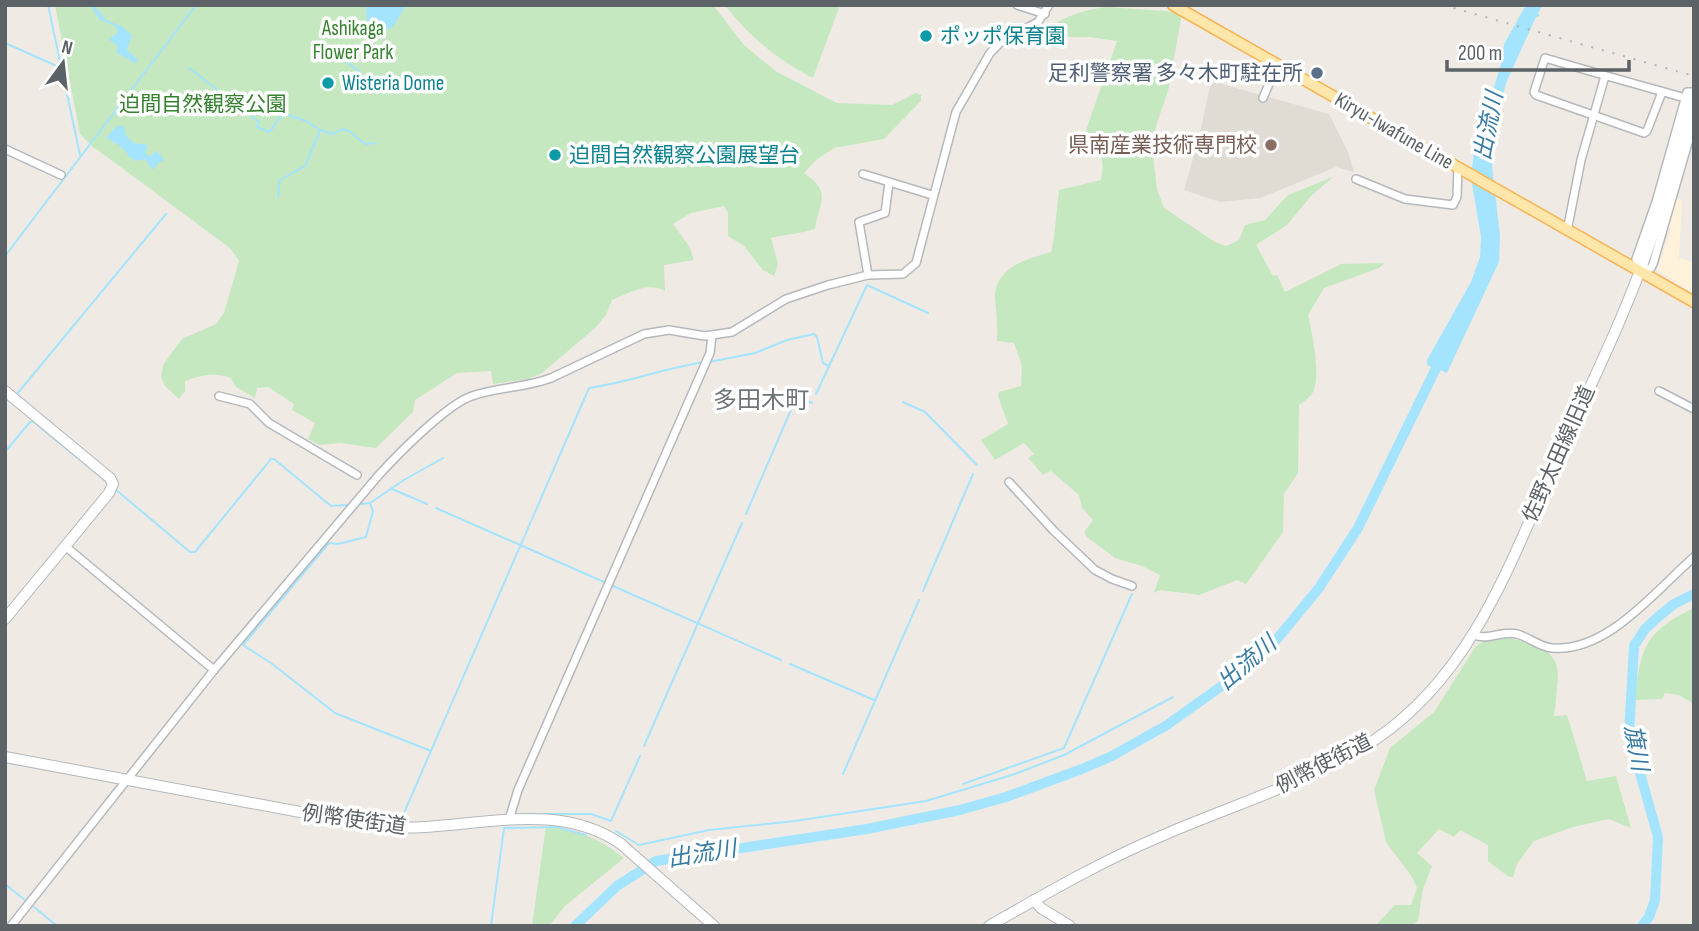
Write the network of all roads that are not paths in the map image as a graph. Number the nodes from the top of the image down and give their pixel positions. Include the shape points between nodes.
1 (1017, 5) edge
2 (1049, 5) edge
3 (1173, 5) edge
4 (1045, 14) junction
5 (1277, 65) junction
6 (1605, 76) junction
7 (1662, 92) junction
8 (1691, 95) edge
9 (1263, 98) dead end
10 (1594, 115) junction
11 (1694, 122) edge
12 (5, 149) edge
13 (1458, 167) junction
14 (61, 174) dead end
15 (863, 174) dead end
16 (1356, 179) dead end
17 (889, 183) junction
18 (932, 195) junction
19 (1567, 230) junction
20 (1639, 271) junction
21 (868, 275) junction
22 (1694, 302) edge
23 (712, 336) junction
24 (5, 391) edge
25 (1659, 391) dead end
26 (219, 396) dead end
27 (1694, 408) edge
28 (356, 475) dead end
29 (1009, 482) dead end
30 (65, 546) junction
31 (1694, 557) edge
32 (1132, 586) dead end
33 (5, 619) edge
34 (1474, 635) junction
35 (214, 670) junction
36 (5, 757) edge
37 (127, 780) junction
38 (509, 820) junction
39 (1034, 900) junction
40 (12, 926) edge
41 (713, 926) edge
42 (989, 926) edge
43 (1070, 926) edge

1 - 4 street
2 - 4 street
3 - 5 main road, Kiryu-Iwafune Line
4 - 18 street via 990,53 956,112
5 - 9 street
5 - 13 main road, Kiryu-Iwafune Line
6 - 7 street
6 - 10 street
6 - 10 street via 1545,58 1534,90 1536,95
7 - 8 street
7 - 10 street via 1646,132
8 - 20 street, 佐野太田線旧道 via 1653,237
8 - 20 street via 1636,259
10 - 19 street
11 - 20 street via 1653,266
12 - 14 street
13 - 16 street via 1453,205 1405,199
13 - 19 main road, Kiryu-Iwafune Line
15 - 17 street
17 - 18 street
17 - 21 street via 885,213 859,222
18 - 21 street via 912,269 903,274
19 - 20 main road
20 - 22 main road
20 - 34 street, 佐野太田線旧道 via 1511,562
21 - 23 street via 786,299 732,332
23 - 35 street via 656,330 543,381 473,395 457,404 377,476
23 - 38 street via 709,353 518,790
24 - 30 street via 113,481 109,493
25 - 27 street
26 - 28 street via 250,404 269,423
29 - 32 street via 1095,570
30 - 33 street
30 - 35 street
31 - 34 street via 1614,630 1595,639 1551,648 1517,634
34 - 39 street, 例幣使街道 via 1412,710 1355,752 1114,857
35 - 37 street
36 - 37 street, 例幣使街道
37 - 38 street, 例幣使街道 via 385,828
37 - 40 street
38 - 41 street, 例幣使街道 via 541,818 583,825 613,839
39 - 42 street, 例幣使街道
39 - 43 street

